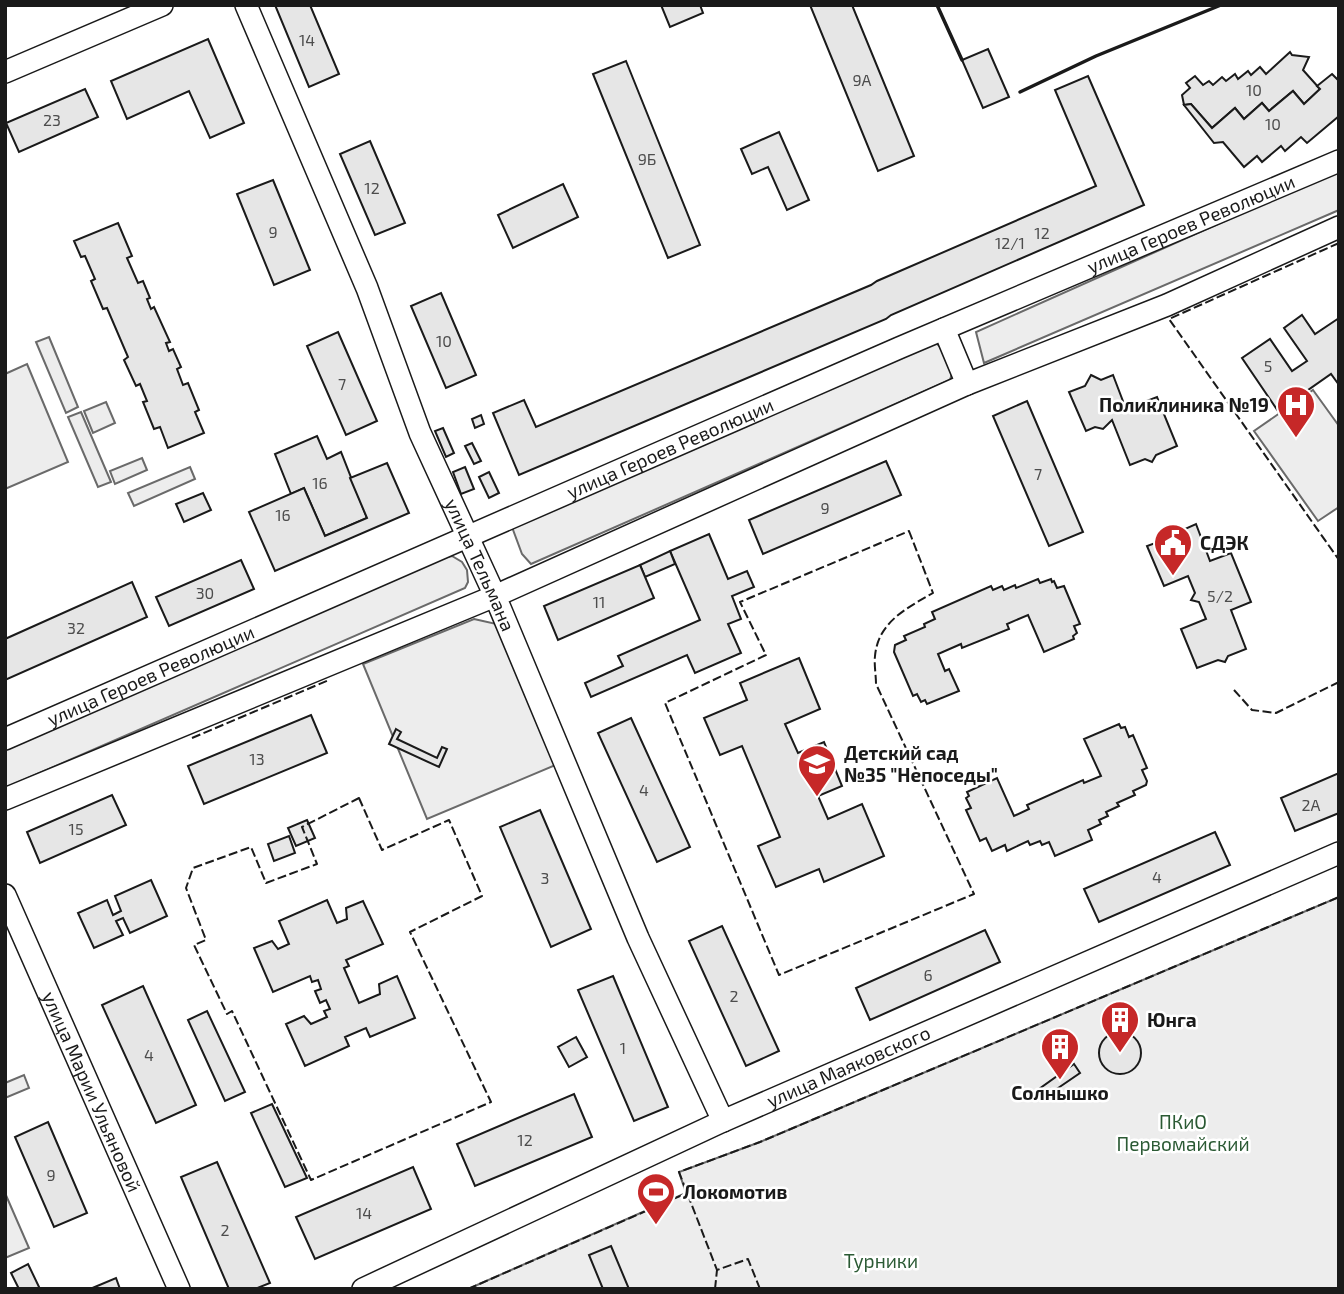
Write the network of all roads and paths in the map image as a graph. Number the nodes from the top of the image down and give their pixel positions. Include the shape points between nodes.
1 (162, 5) edge
2 (246, 5) edge
3 (5, 72) edge
4 (1339, 161) edge
5 (1339, 227) edge
6 (944, 329) junction
7 (967, 384) junction
8 (468, 538) junction
9 (495, 596) junction
10 (5, 739) edge
11 (5, 799) edge
12 (1339, 853) edge
13 (5, 895) edge
14 (723, 1121) junction
15 (179, 1289) edge
16 (363, 1289) edge

1 - 3 street
2 - 8 street, улица Тельмана via 367,288 420,433
4 - 6 street, улица Героев Революции
5 - 7 street via 1167,305
6 - 7 street
6 - 8 street, улица Героев Революции
7 - 9 street
8 - 9 street, улица Тельмана
8 - 10 street, улица Героев Революции
9 - 11 street
9 - 14 street, улица Тельмана via 638,938
12 - 14 street, улица Маяковского
13 - 15 street, улица Марии Ульяновой
14 - 16 street, улица Маяковского

